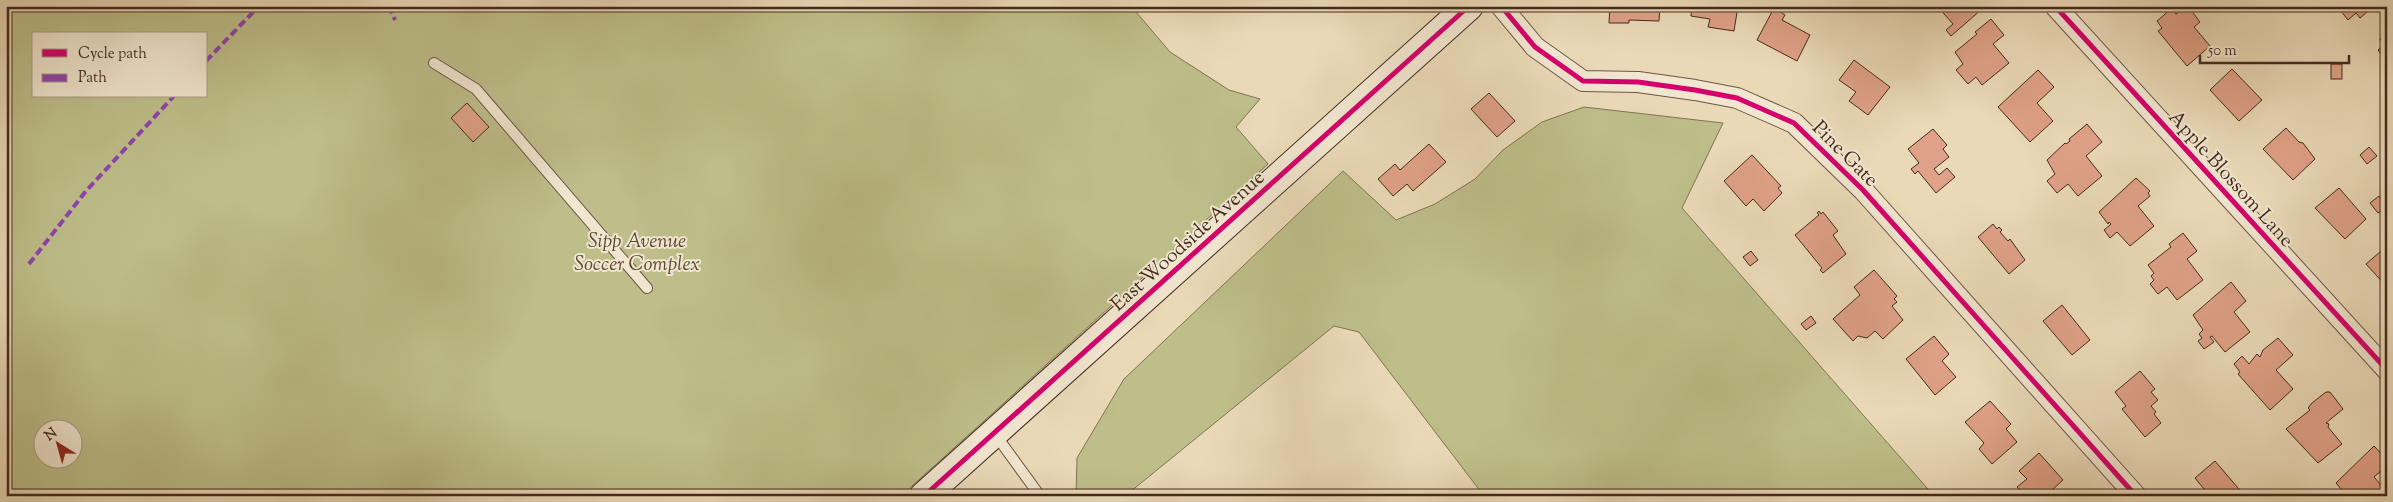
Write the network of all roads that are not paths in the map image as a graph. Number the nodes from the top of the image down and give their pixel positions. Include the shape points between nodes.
1 (1469, 6) edge
2 (1501, 6) edge
3 (2055, 6) edge
4 (434, 63) dead end
5 (647, 288) dead end
6 (2387, 370) edge
7 (994, 433) junction
8 (924, 496) edge
9 (1040, 496) edge
10 (2136, 496) edge

1 - 7 main road, East Woodside Avenue
2 - 10 street, Pine Gate via 1535,47 1583,81 1638,82 1737,98 1794,123 1863,190
3 - 6 street, Apple Blossom Lane
4 - 5 lane via 476,89
7 - 8 main road, East Woodside Avenue
7 - 9 lane

